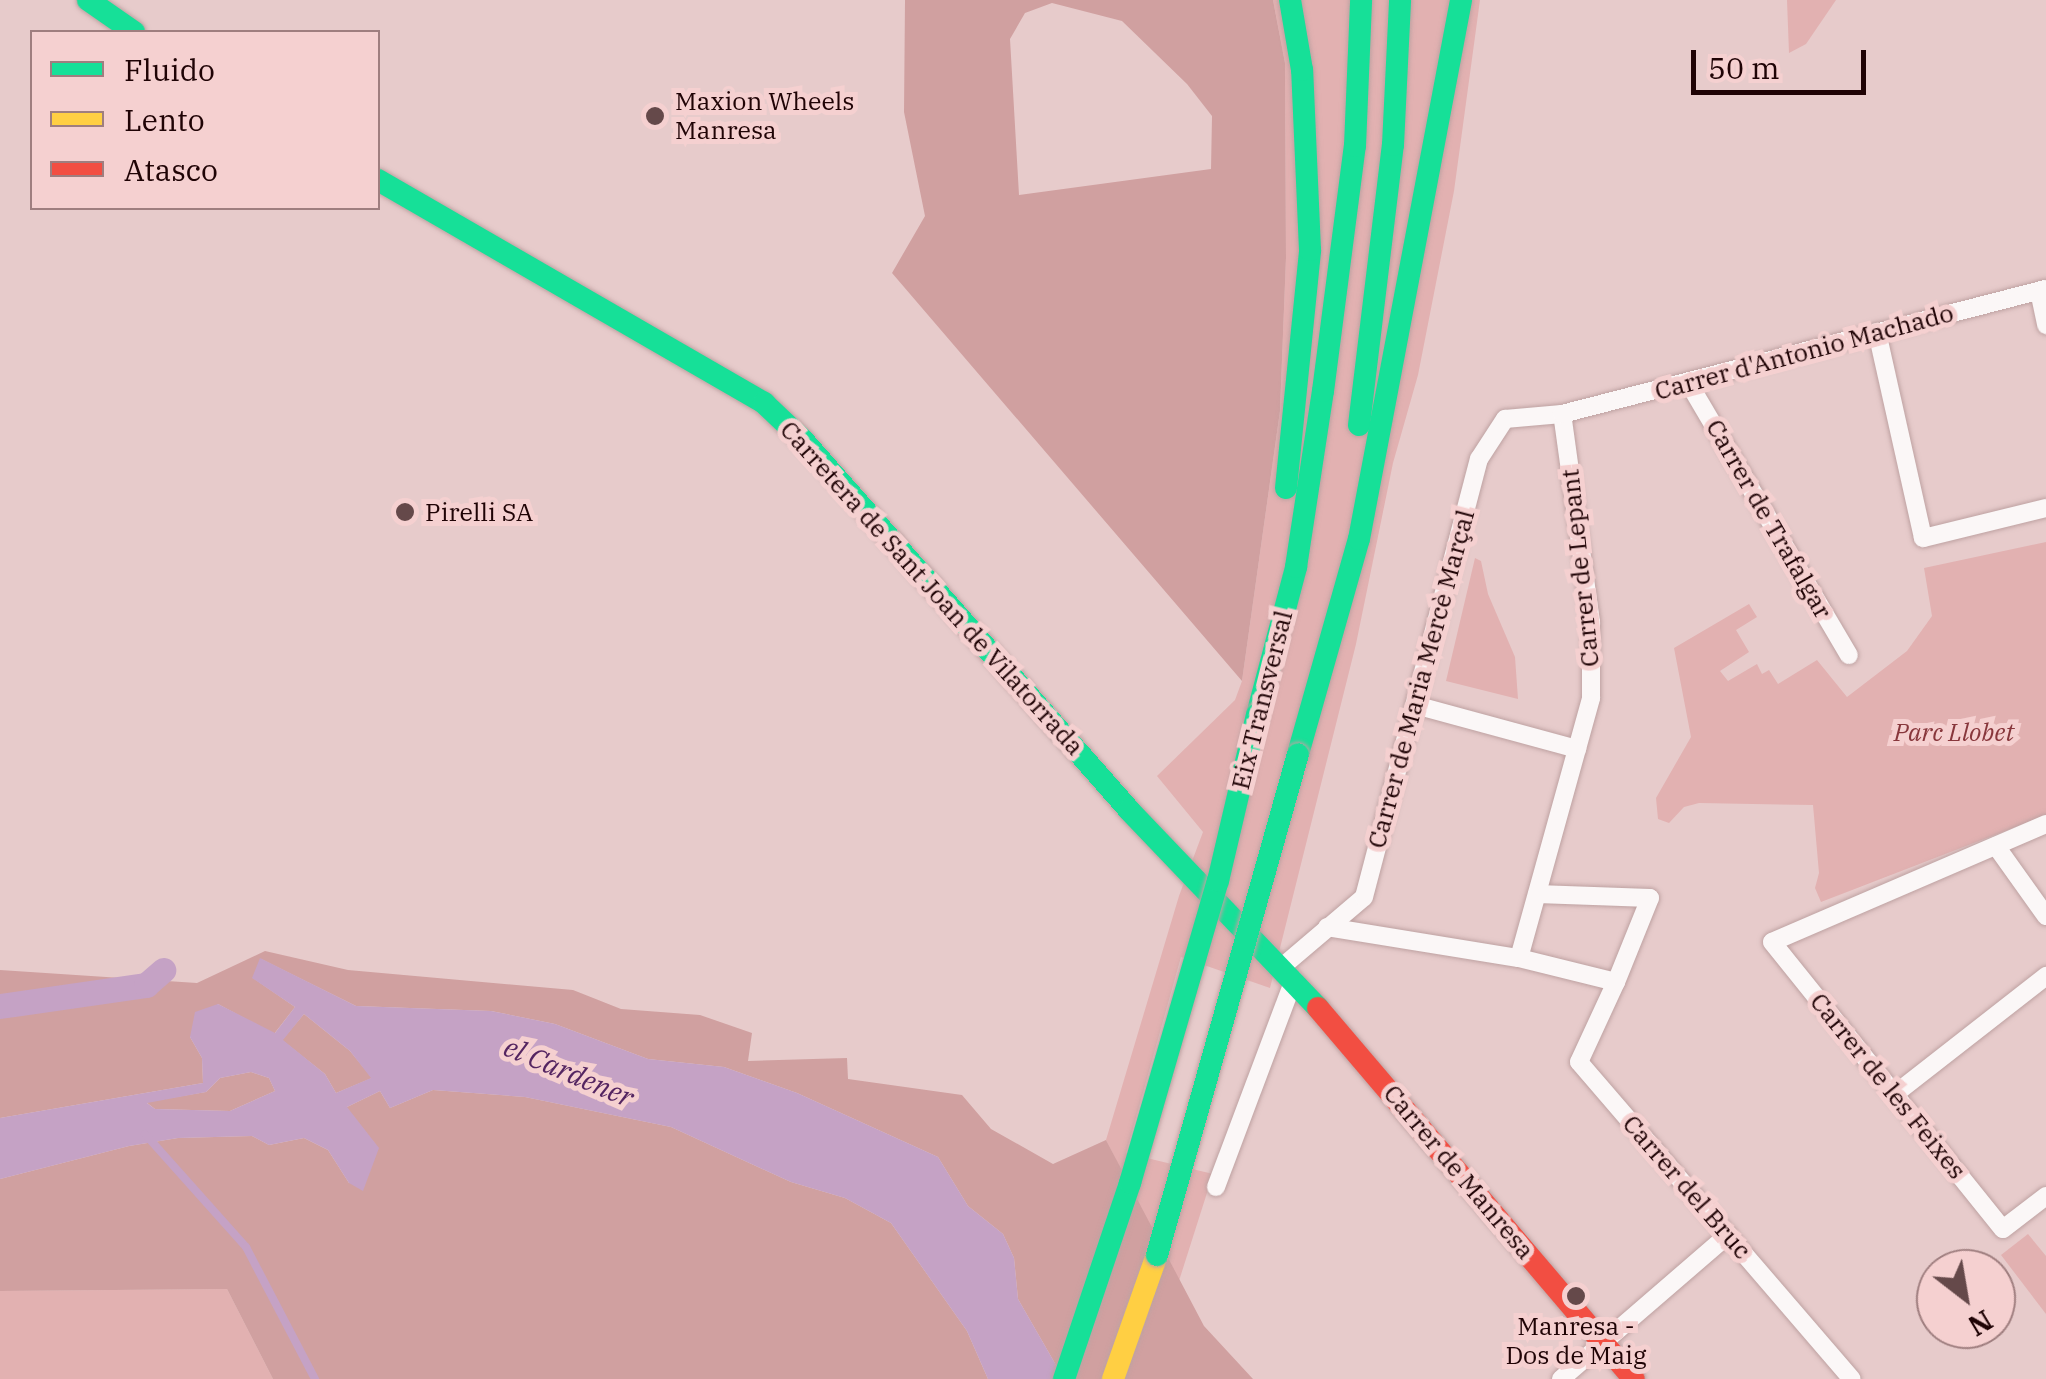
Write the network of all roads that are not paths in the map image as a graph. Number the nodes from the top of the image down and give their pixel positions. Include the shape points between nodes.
1 (88, 0) edge
2 (1290, 0) edge
3 (1361, 0) edge
4 (1400, 0) edge
5 (1460, 0) edge
6 (131, 30) edge
7 (380, 181) edge
8 (2042, 290) edge
9 (2046, 325) edge
10 (1876, 332) junction
11 (1688, 382) junction
12 (1562, 414) junction
13 (2046, 508) edge
14 (1849, 656) dead end
15 (1416, 705) junction
16 (1256, 715) junction
17 (1577, 749) junction
18 (1298, 754) junction
19 (2046, 824) edge
20 (1996, 846) junction
21 (1536, 896) junction
22 (2046, 916) edge
23 (1327, 928) junction
24 (1518, 958) junction
25 (1289, 973) junction
26 (2046, 976) edge
27 (1616, 982) junction
28 (1896, 1094) junction
29 (1216, 1188) dead end
30 (2046, 1196) edge
31 (1728, 1235) junction
32 (1158, 1255) junction
33 (1603, 1343) junction
34 (1064, 1379) edge
35 (1113, 1379) edge
36 (1130, 1379) edge
37 (1561, 1379) edge
38 (1634, 1379) edge
39 (1852, 1379) edge

1 - 6 main road
2 - 16 main road via 1302,70 1310,250
3 - 16 main road, Eix Transversal via 1355,146 1323,391 1296,567
4 - 18 main road, Eix Transversal via 1393,145 1370,350
5 - 18 main road via 1359,539
7 - 25 main road, Carretera de Sant Joan de Vilatorrada via 764,403 1130,810
8 - 9 street
8 - 10 street, Carrer d'Antonio Machado
10 - 11 street, Carrer d'Antonio Machado
10 - 13 street via 1922,538
11 - 12 street, Carrer d'Antonio Machado
11 - 14 street, Carrer de Trafalgar
12 - 15 street, Carrer de Maria Mercè Marçal via 1505,419 1479,459
12 - 17 street, Carrer de Lepant via 1594,660 1592,698
15 - 17 street
15 - 23 street, Carrer de Maria Mercè Marçal via 1364,897
16 - 34 main road, Eix Transversal, bridge via 1212,900 1130,1183
17 - 21 street, Carrer de Lepant
18 - 32 main road, Eix Transversal, bridge
19 - 20 street
20 - 22 street
20 - 28 street, Carrer de les Feixes via 1772,942
21 - 24 street, Carrer de Lepant
21 - 27 street via 1650,898
23 - 24 street
23 - 25 street, Carrer de Maria Mercè Marçal
24 - 27 street
25 - 29 street
25 - 33 main road, Carrer de Manresa
26 - 28 street
27 - 31 street, Carrer del Bruc via 1579,1062
28 - 30 street, Carrer de les Feixes via 2002,1229
31 - 33 street
31 - 39 street, Carrer del Bruc
32 - 35 main road, Eix Transversal
32 - 36 main road
33 - 37 street
33 - 38 main road, Carrer de Manresa

